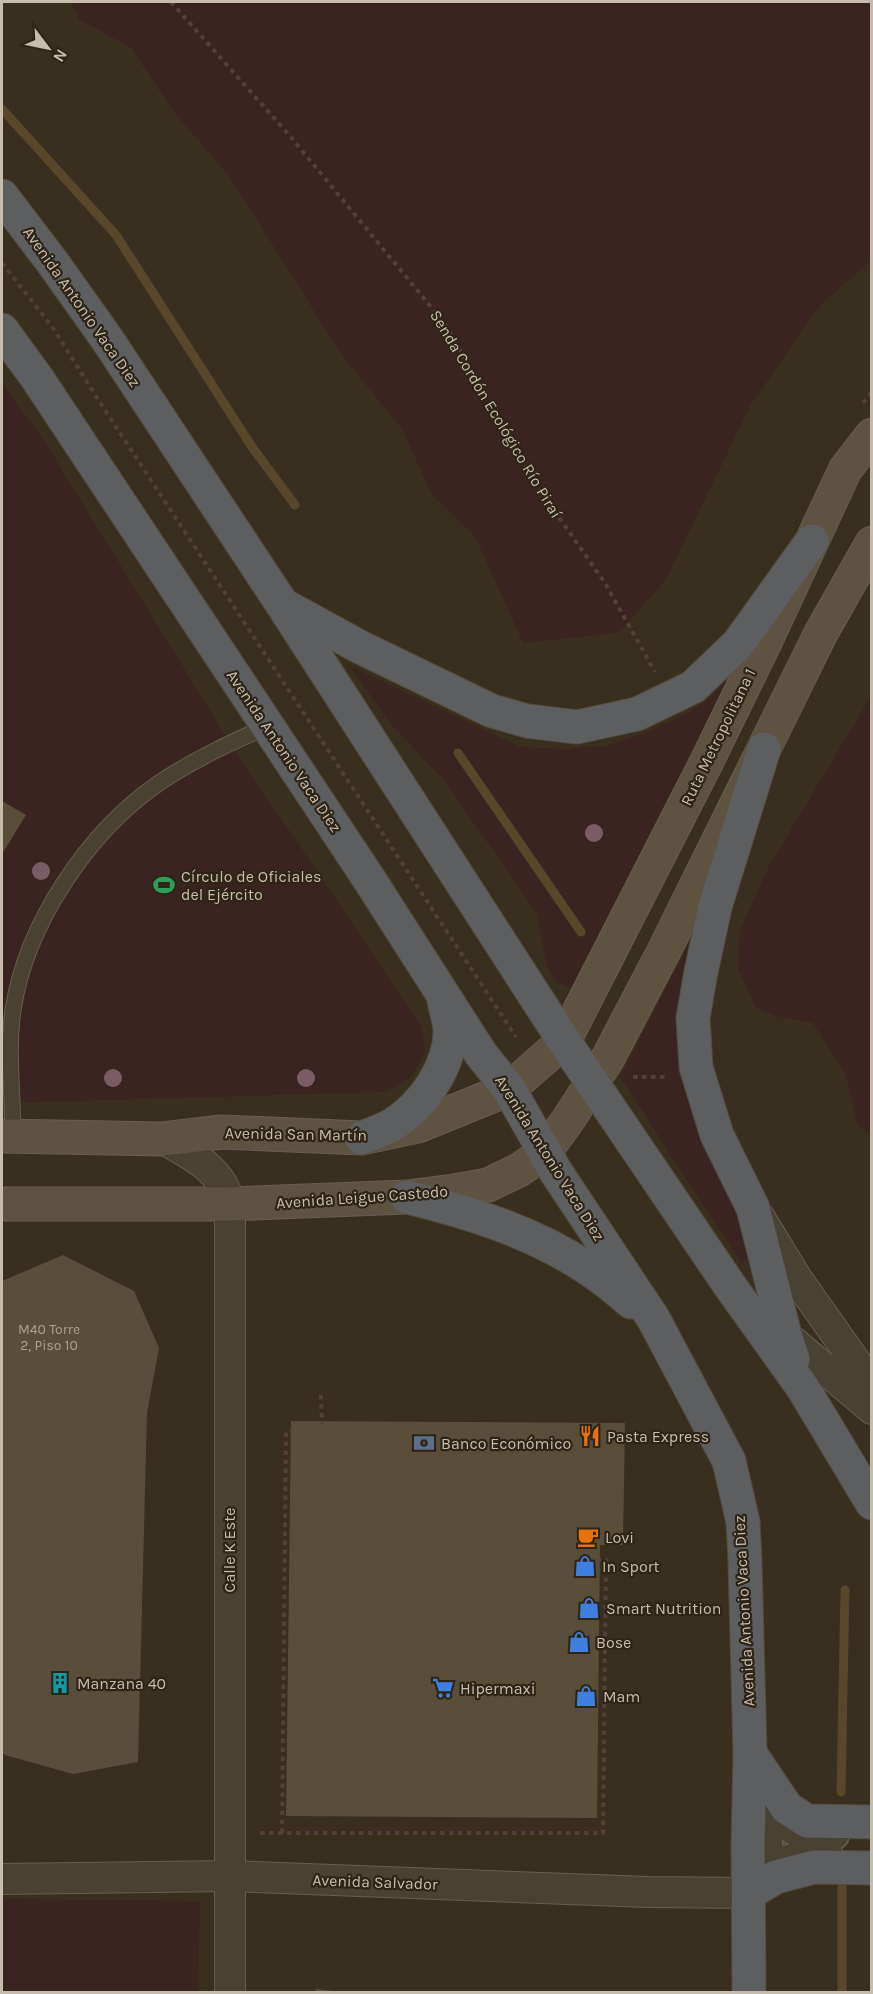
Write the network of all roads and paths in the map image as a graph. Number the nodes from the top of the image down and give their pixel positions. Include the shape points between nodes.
1 (171, 2) edge
2 (2, 196) edge
3 (2, 263) edge
4 (2, 330) edge
5 (872, 392) edge
6 (864, 422) edge
7 (812, 542) junction
8 (872, 543) edge
9 (282, 604) junction
10 (656, 679) dead end
11 (268, 726) junction
12 (764, 749) junction
13 (443, 993) junction
14 (516, 1037) dead end
15 (564, 1041) junction
16 (6, 1052) edge
17 (593, 1084) junction
18 (509, 1089) junction
19 (7, 1136) edge
20 (362, 1138) junction
21 (163, 1139) junction
22 (544, 1153) junction
23 (407, 1197) junction
24 (2, 1204) edge
25 (230, 1204) junction
26 (753, 1208) junction
27 (730, 1286) junction
28 (653, 1318) junction
29 (785, 1335) junction
30 (872, 1385) edge
31 (803, 1388) junction
32 (321, 1395) dead end
33 (872, 1409) edge
34 (322, 1424) dead end
35 (291, 1432) dead end
36 (872, 1503) edge
37 (600, 1560) dead end
38 (750, 1753) junction
39 (872, 1821) edge
40 (229, 1833) junction
41 (282, 1833) junction
42 (872, 1836) edge
43 (872, 1853) edge
44 (872, 1868) edge
45 (230, 1876) junction
46 (2, 1879) edge
47 (749, 1893) junction
48 (230, 1992) edge
49 (750, 1992) edge

1 - 10 path, Senda Cordón Ecológico Río Piraí via 290,136 445,324 532,479 605,583
2 - 9 highway, Avenida Antonio Vaca Diez via 107,339
3 - 14 path via 53,328
4 - 11 highway, Avenida Antonio Vaca Diez
5 - 6 path
6 - 7 main road, Ruta Metropolitana 1
7 - 9 highway via 738,645 693,687 637,714 577,726 527,721 492,711
7 - 15 main road, Ruta Metropolitana 1 via 707,761
8 - 12 main road via 821,633
9 - 15 highway, Avenida Antonio Vaca Diez
11 - 13 highway, Avenida Antonio Vaca Diez
11 - 16 lane via 200,758 158,784 128,808 83,857 46,912 21,972
12 - 17 main road
12 - 26 highway via 715,907 693,1018 696,1067 717,1135
13 - 18 highway, Avenida Antonio Vaca Diez via 481,1054
13 - 20 highway via 450,1029 446,1060 427,1093 407,1114 391,1126
15 - 17 highway, Avenida Antonio Vaca Diez
15 - 18 main road, Avenida San Martín
16 - 19 lane via 13,1102
17 - 22 main road, Avenida Leigue Castedo
17 - 27 highway, Avenida Antonio Vaca Diez
18 - 20 main road, Avenida San Martín via 418,1126
18 - 22 highway, Avenida Antonio Vaca Diez
19 - 21 main road, Avenida San Martín
20 - 21 main road, Avenida San Martín via 222,1132
21 - 25 street, Calle K Este via 215,1173
22 - 23 main road, Avenida Leigue Castedo via 488,1185
22 - 28 highway, Avenida Antonio Vaca Diez
23 - 25 main road, Avenida Leigue Castedo
23 - 28 highway via 459,1210 542,1243 587,1268
24 - 25 main road
25 - 40 street, Calle K Este
26 - 29 highway
26 - 30 street via 797,1280
27 - 29 street
27 - 31 highway, Avenida Antonio Vaca Diez
28 - 38 highway, Avenida Antonio Vaca Diez via 729,1461 743,1522
29 - 31 highway
29 - 33 street
31 - 36 highway, Avenida Antonio Vaca Diez
32 - 34 path
35 - 41 path via 286,1432
37 - 41 path via 606,1560 603,1833
38 - 39 highway via 787,1808 807,1821
38 - 47 highway, Avenida Antonio Vaca Diez
40 - 41 path
40 - 45 street, Calle K Este
42 - 43 street via 800,1838 781,1826 769,1811 772,1860 800,1853
44 - 47 highway via 814,1867 776,1877
45 - 46 street, Avenida Salvador
45 - 47 street, Avenida Salvador
45 - 48 street, Calle K Este
47 - 49 highway, Avenida Antonio Vaca Diez

